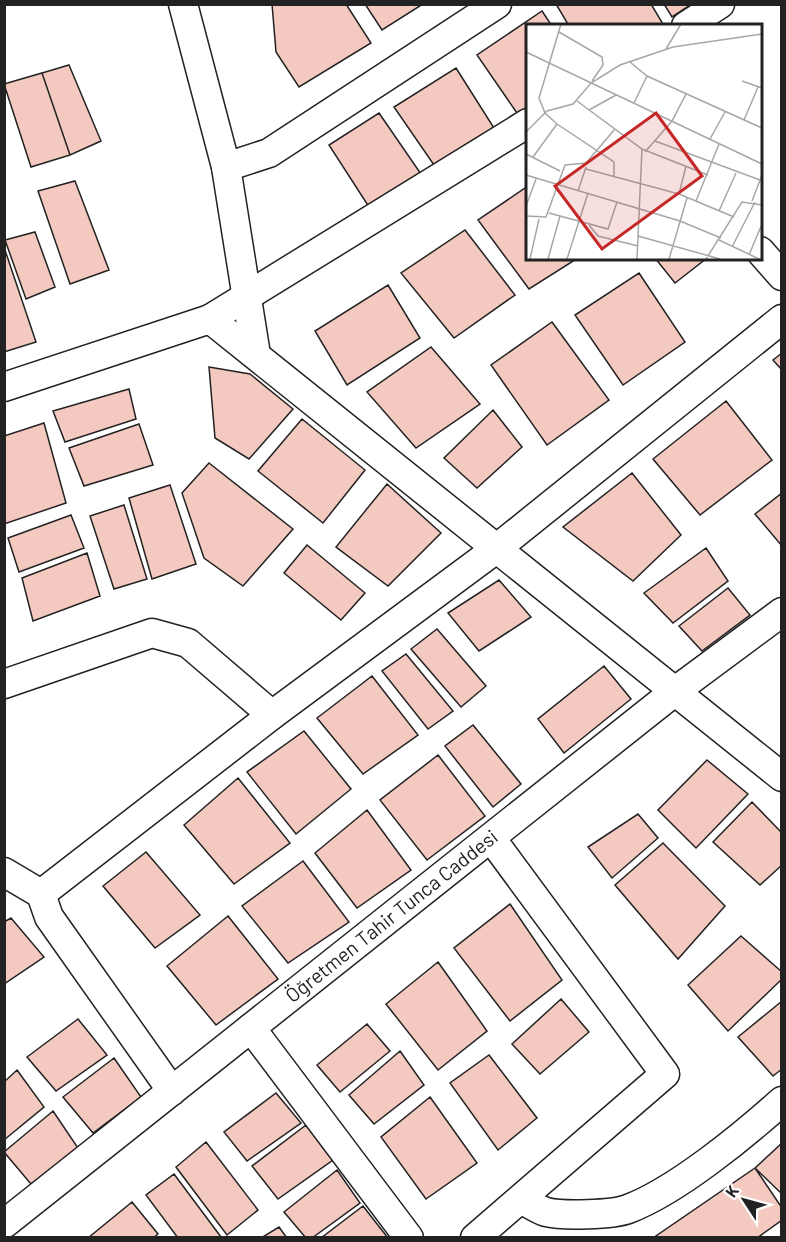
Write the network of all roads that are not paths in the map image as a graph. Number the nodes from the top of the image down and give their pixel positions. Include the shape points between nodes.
1 (183, 4) edge
2 (497, 4) edge
3 (720, 4) edge
4 (689, 24) edge
5 (526, 124) edge
6 (226, 167) junction
7 (762, 253) edge
8 (782, 276) edge
9 (244, 298) junction
10 (210, 319) junction
11 (782, 319) edge
12 (256, 355) junction
13 (4, 387) edge
14 (496, 549) junction
15 (782, 612) edge
16 (4, 684) edge
17 (674, 692) junction
18 (272, 715) junction
19 (782, 777) edge
20 (491, 838) junction
21 (4, 872) edge
22 (41, 894) junction
23 (251, 1028) junction
24 (172, 1091) junction
25 (782, 1101) edge
26 (521, 1199) junction
27 (4, 1224) edge
28 (409, 1238) edge
29 (475, 1238) edge

1 - 6 street
2 - 6 street via 269,153
3 - 4 street
5 - 9 street
6 - 9 street
7 - 8 street
9 - 10 street
9 - 12 street
10 - 12 street
10 - 13 street
11 - 14 street
12 - 14 street
14 - 17 street
14 - 18 street
15 - 17 street, Öğretmen Tahir Tunca Caddesi
16 - 18 street via 152,633 188,643
17 - 19 street
17 - 20 street, Öğretmen Tahir Tunca Caddesi
18 - 22 street
20 - 23 street, Öğretmen Tahir Tunca Caddesi
20 - 26 street via 664,1074
21 - 22 street
22 - 24 street via 49,917
23 - 24 street, Öğretmen Tahir Tunca Caddesi
23 - 28 street
24 - 27 street, Öğretmen Tahir Tunca Caddesi
25 - 26 street via 749,1131 661,1192 626,1210 546,1212
26 - 29 street

